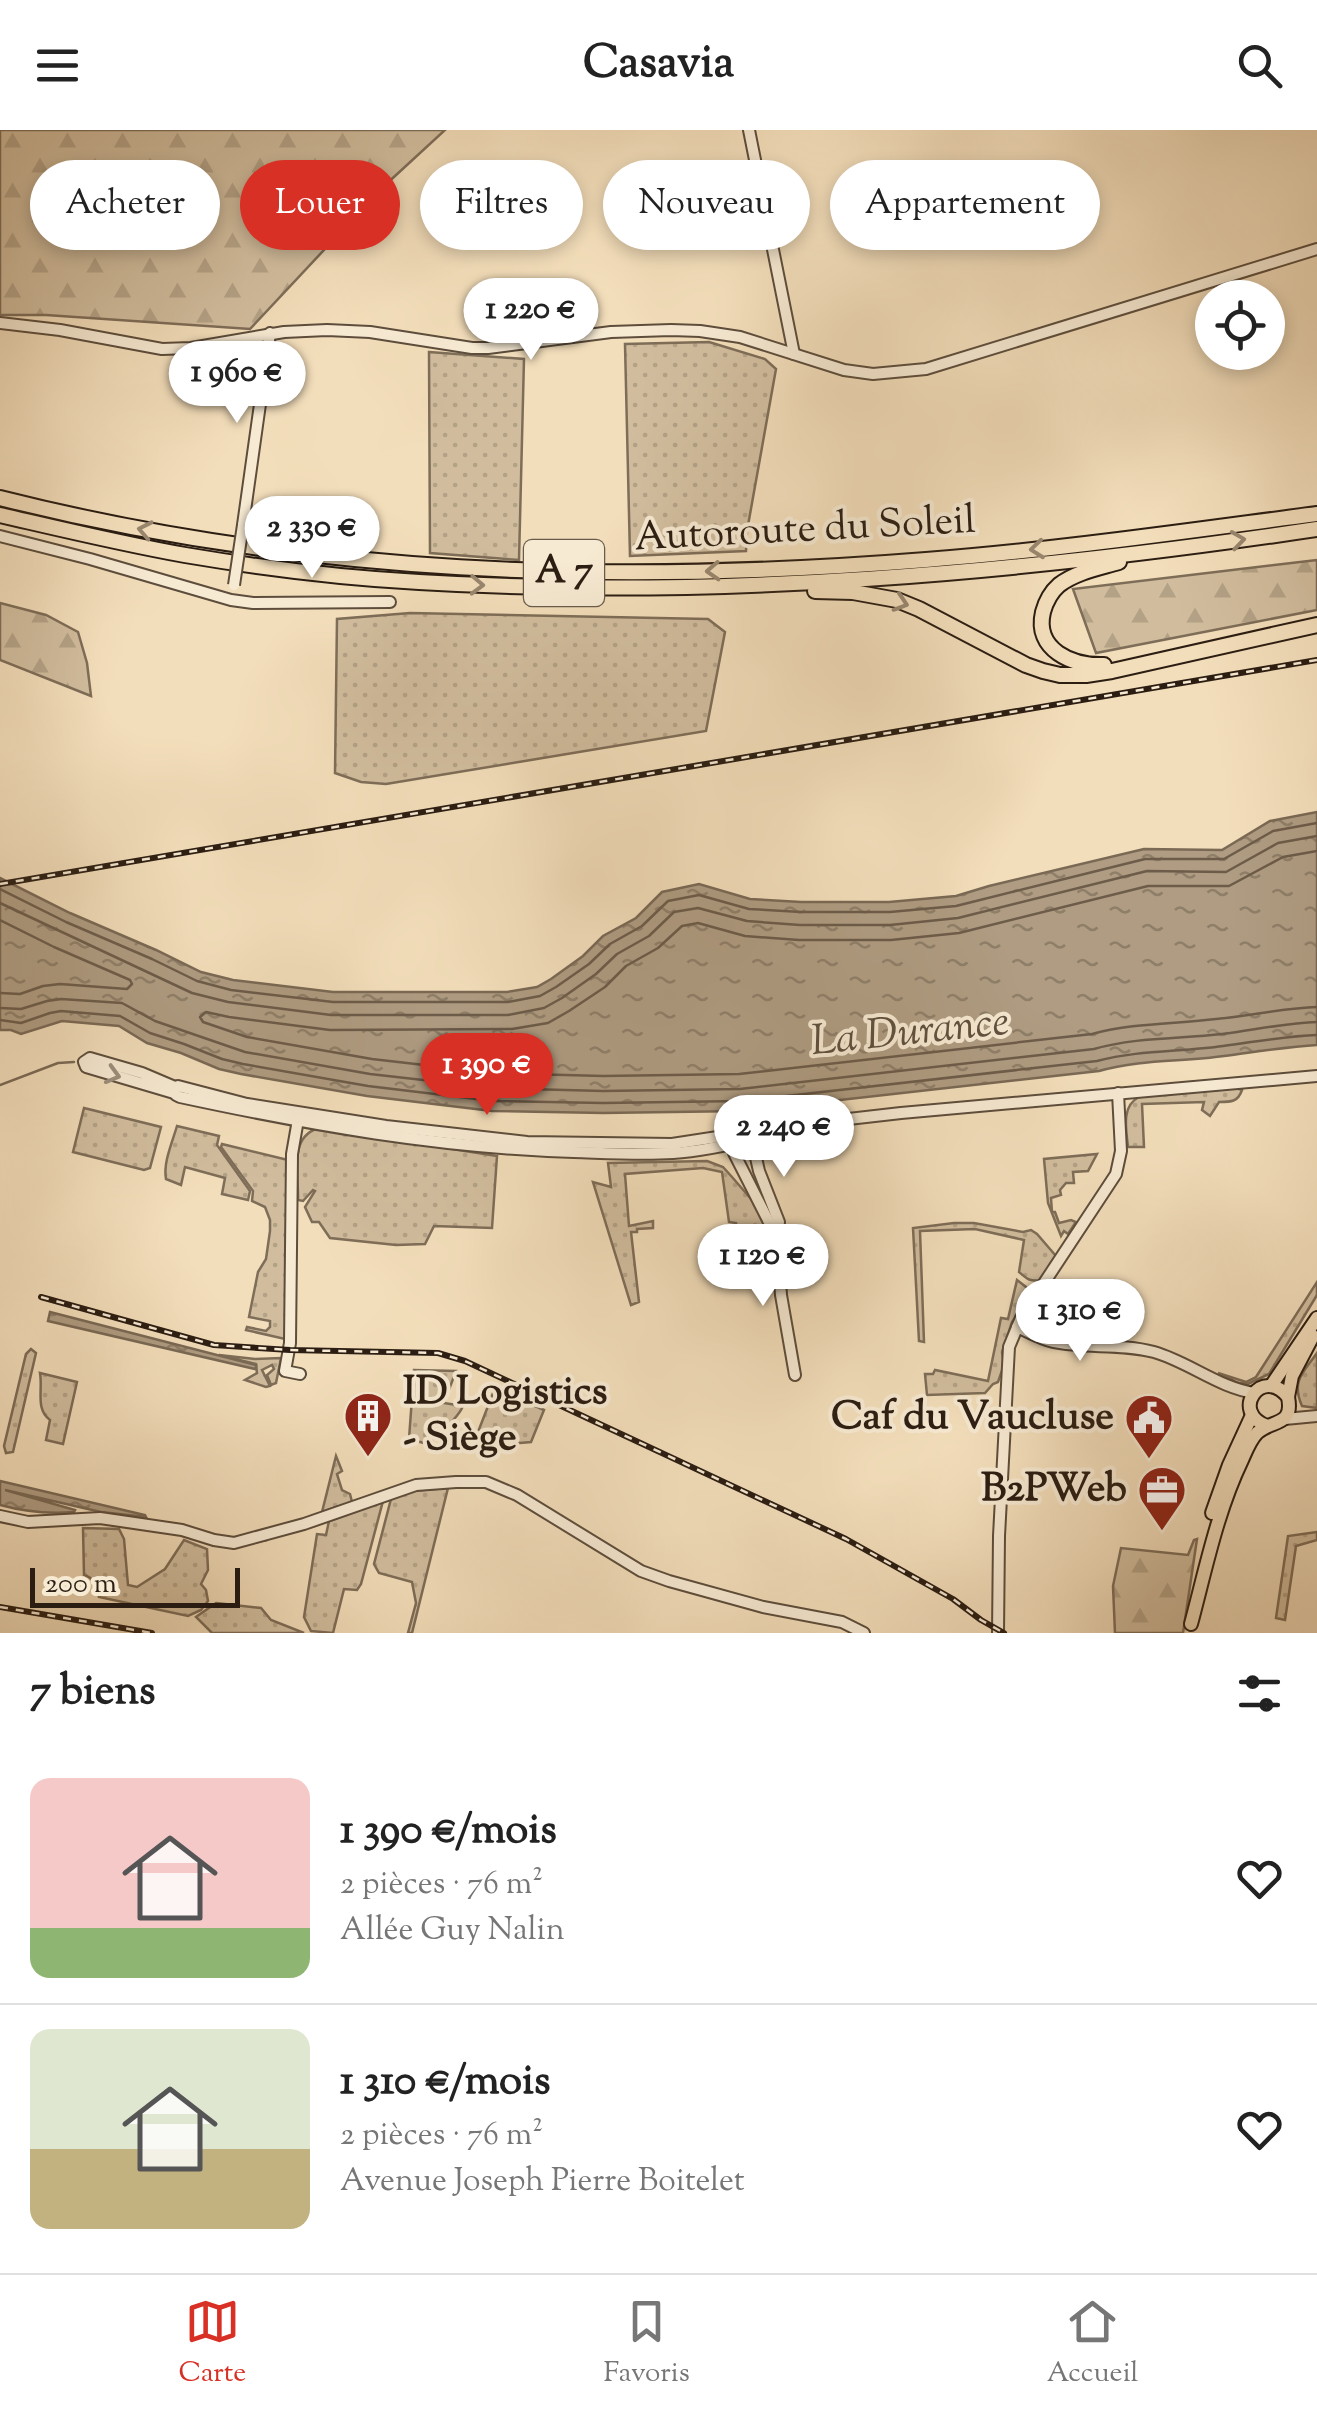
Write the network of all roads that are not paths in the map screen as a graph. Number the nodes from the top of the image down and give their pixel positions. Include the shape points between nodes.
1 (749, 130) edge
2 (1317, 250) edge
3 (0, 324) edge
4 (270, 334) junction
5 (794, 354) junction
6 (0, 498) edge
7 (1317, 505) edge
8 (1317, 514) edge
9 (0, 515) edge
10 (1317, 529) edge
11 (0, 536) edge
12 (1134, 537) junction
13 (1158, 551) junction
14 (700, 588) junction
15 (231, 600) junction
16 (390, 602) dead end
17 (1317, 622) edge
18 (85, 1054) dead end
19 (1317, 1076) edge
20 (1118, 1093) junction
21 (298, 1117) junction
22 (828, 1121) junction
23 (744, 1142) junction
24 (777, 1237) junction
25 (1317, 1318) edge
26 (1017, 1327) junction
27 (1317, 1328) edge
28 (300, 1374) dead end
29 (795, 1376) dead end
30 (1271, 1386) junction
31 (1252, 1404) junction
32 (1287, 1408) junction
33 (1312, 1416) edge
34 (1268, 1426) junction
35 (0, 1516) edge
36 (1191, 1628) edge
37 (864, 1633) edge
38 (998, 1633) edge

1 - 5 street
2 - 5 street via 926,368 873,374
3 - 4 street via 176,350
4 - 5 street via 341,330 488,348 671,330 727,334
4 - 15 street, bridge
12 -> 6 highway, Autoroute du Soleil / A 7 via 924,560 557,573 304,555 172,536
7 - 12 highway
8 - 12 highway, Autoroute du Soleil / A 7
9 -> 14 highway, Autoroute du Soleil / A 7 via 186,555 302,571 416,582
13 -> 10 highway, Autoroute du Soleil / A 7
11 - 15 street
13 - 14 highway, Autoroute du Soleil / A 7 via 936,575
13 - 17 highway via 1074,576 1056,588 1041,619 1050,647 1070,662 1111,665
14 -> 17 highway via 840,591 896,600 1026,665 1060,675 1099,674
15 - 16 street
18 - 21 street via 174,1090
19 - 20 street
20 - 22 street
20 - 26 street via 1122,1142 1116,1174
21 - 23 street via 527,1142
21 - 23 street via 380,1135 541,1151 657,1154
21 - 28 street via 285,1371
22 - 23 street
22 - 23 street
23 - 24 street
23 - 24 street via 779,1222
24 - 29 street
25 - 30 main road
26 - 31 street via 1052,1342 1152,1352 1238,1390
26 - 38 street via 1009,1347
27 - 32 main road via 1292,1376
30 - 31 main road via 1259,1388
30 - 32 main road
31 - 34 main road via 1256,1420
31 - 36 main road via 1205,1536
32 - 33 street
32 - 34 main road
34 - 36 main road via 1253,1438 1232,1480
35 - 37 street via 28,1522 100,1518 234,1543 416,1485 486,1482 642,1571

